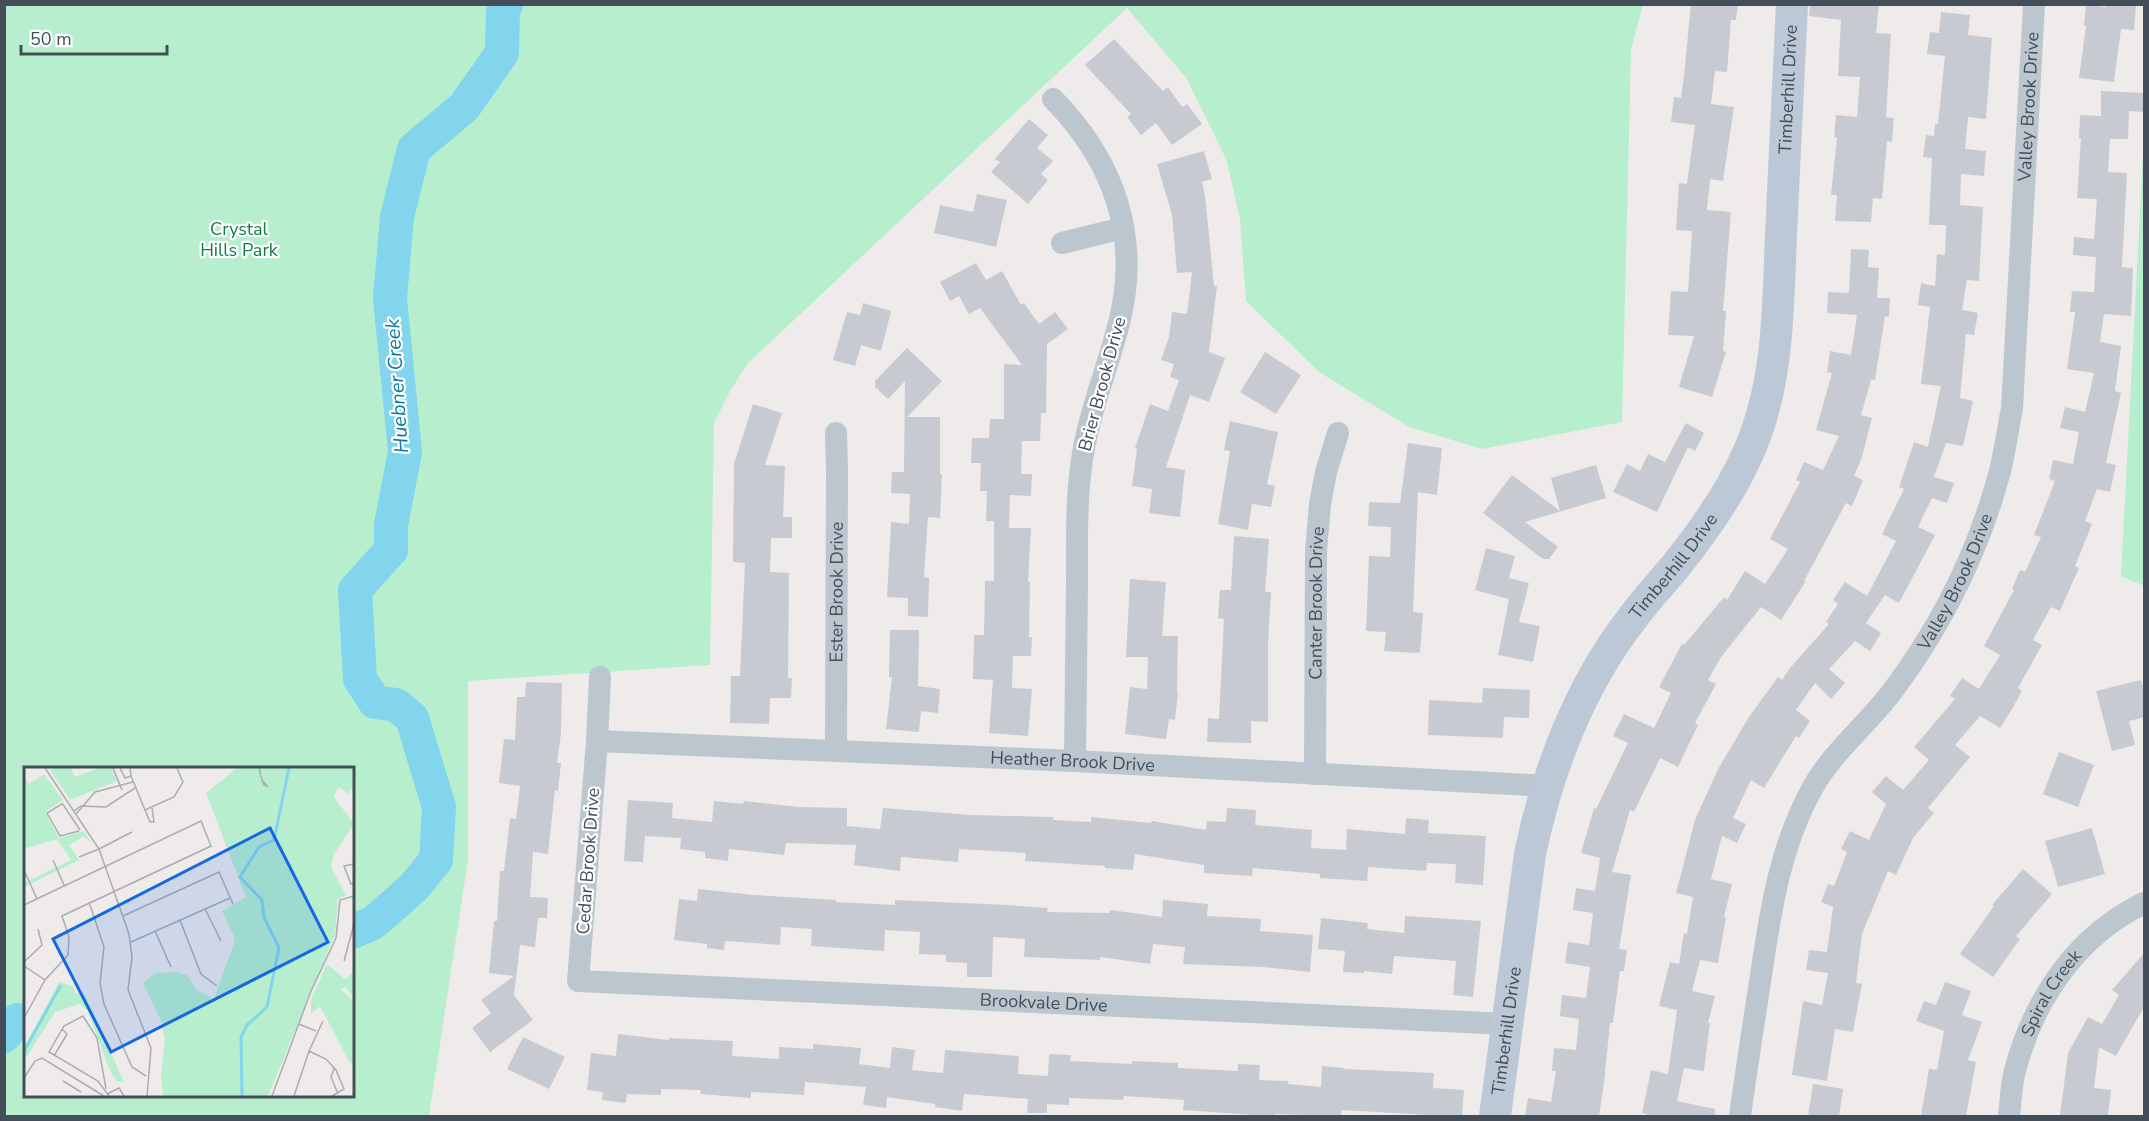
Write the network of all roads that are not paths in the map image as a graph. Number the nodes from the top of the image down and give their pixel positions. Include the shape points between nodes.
1 (1792, 4) edge
2 (2034, 4) edge
3 (1053, 99) dead end
4 (1123, 228) junction
5 (1062, 243) dead end
6 (836, 433) dead end
7 (1338, 433) dead end
8 (600, 677) dead end
9 (597, 741) junction
10 (836, 751) junction
11 (1075, 761) junction
12 (1316, 774) junction
13 (1548, 786) junction
14 (2145, 903) edge
15 (579, 981) joint
16 (1508, 1024) junction
17 (1495, 1116) edge
18 (1740, 1116) edge
19 (2009, 1116) edge

1 - 13 street, Timberhill Drive via 1776,350 1761,422 1744,462 1711,518 1630,620 1599,667
2 - 18 street, Valley Brook Drive via 2012,408 2000,469 1982,529 1958,586 1928,640 1893,691 1814,785 1784,853
3 - 4 street, Brier Brook Drive via 1075,121 1101,161 1115,194
4 - 5 street
4 - 11 street, Brier Brook Drive via 1124,299 1081,466
6 - 10 street, Ester Brook Drive
7 - 12 street, Canter Brook Drive via 1326,472 1316,552
8 - 9 street, Cedar Brook Drive
9 - 10 street, Heather Brook Drive
9 - 15 street, Cedar Brook Drive
10 - 11 street, Heather Brook Drive
11 - 12 street, Heather Brook Drive
12 - 13 street, Heather Brook Drive
13 - 16 street, Timberhill Drive via 1530,855
14 - 19 street, Spiral Creek via 2092,938 2049,989 2027,1030 2015,1069
15 - 16 street, Brookvale Drive
16 - 17 street, Timberhill Drive

